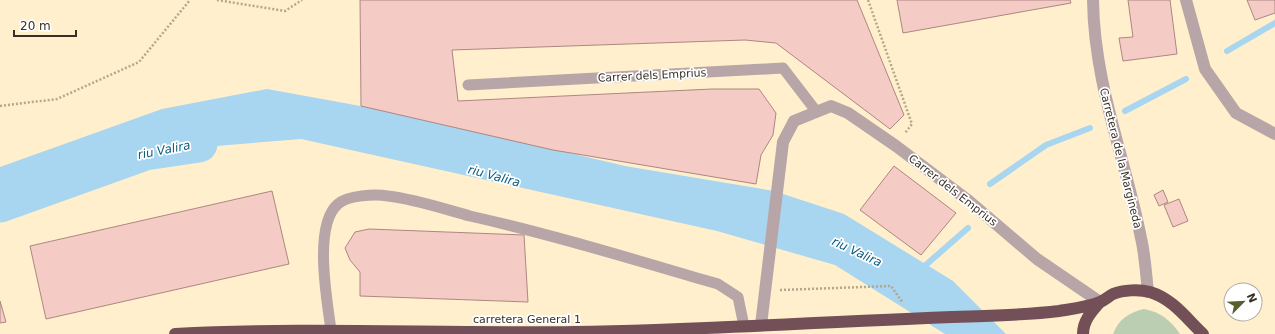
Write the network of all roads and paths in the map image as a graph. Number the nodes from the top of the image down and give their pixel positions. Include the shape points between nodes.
1 (190, 0) edge
2 (217, 0) edge
3 (302, 0) edge
4 (868, 0) edge
5 (1093, 0) edge
6 (1186, 0) edge
7 (468, 85) dead end
8 (0, 106) edge
9 (816, 112) junction
10 (1275, 134) edge
11 (896, 146) junction
12 (765, 290) junction
13 (1148, 292) junction
14 (1100, 302) junction
15 (904, 304) dead end
16 (761, 325) junction
17 (744, 326) junction
18 (331, 330) junction
19 (175, 334) edge
20 (1083, 334) edge
21 (1203, 334) edge

1 - 8 path via 139,62 57,98
2 - 3 path via 285,11
4 - 11 path via 912,124
5 - 13 street, Carretera de la Margineda via 1093,32 1107,108 1142,238
6 - 10 street via 1205,69 1236,113
7 - 9 lane, Carrer dels Emprius via 783,68
9 - 11 street, Carrer dels Emprius via 831,106 848,113
9 - 12 street, Carrer dels Emprius via 794,121 783,142
11 - 14 street, Carrer dels Emprius via 969,201 1037,259
12 - 15 path via 891,286
12 - 16 street, Carrer dels Emprius
13 - 14 highway via 1133,290 1115,293
13 - 21 highway via 1165,299 1180,310
14 - 16 highway, carretera General 1 via 1060,311 992,316
14 - 20 highway via 1088,315
16 - 17 highway, carretera General 1
17 - 18 highway, carretera General 1 via 696,330 573,332
17 - 18 lane via 738,297 718,284 534,231 388,196 356,196 338,203 329,217 324,238 324,277
18 - 19 highway, carretera General 1

